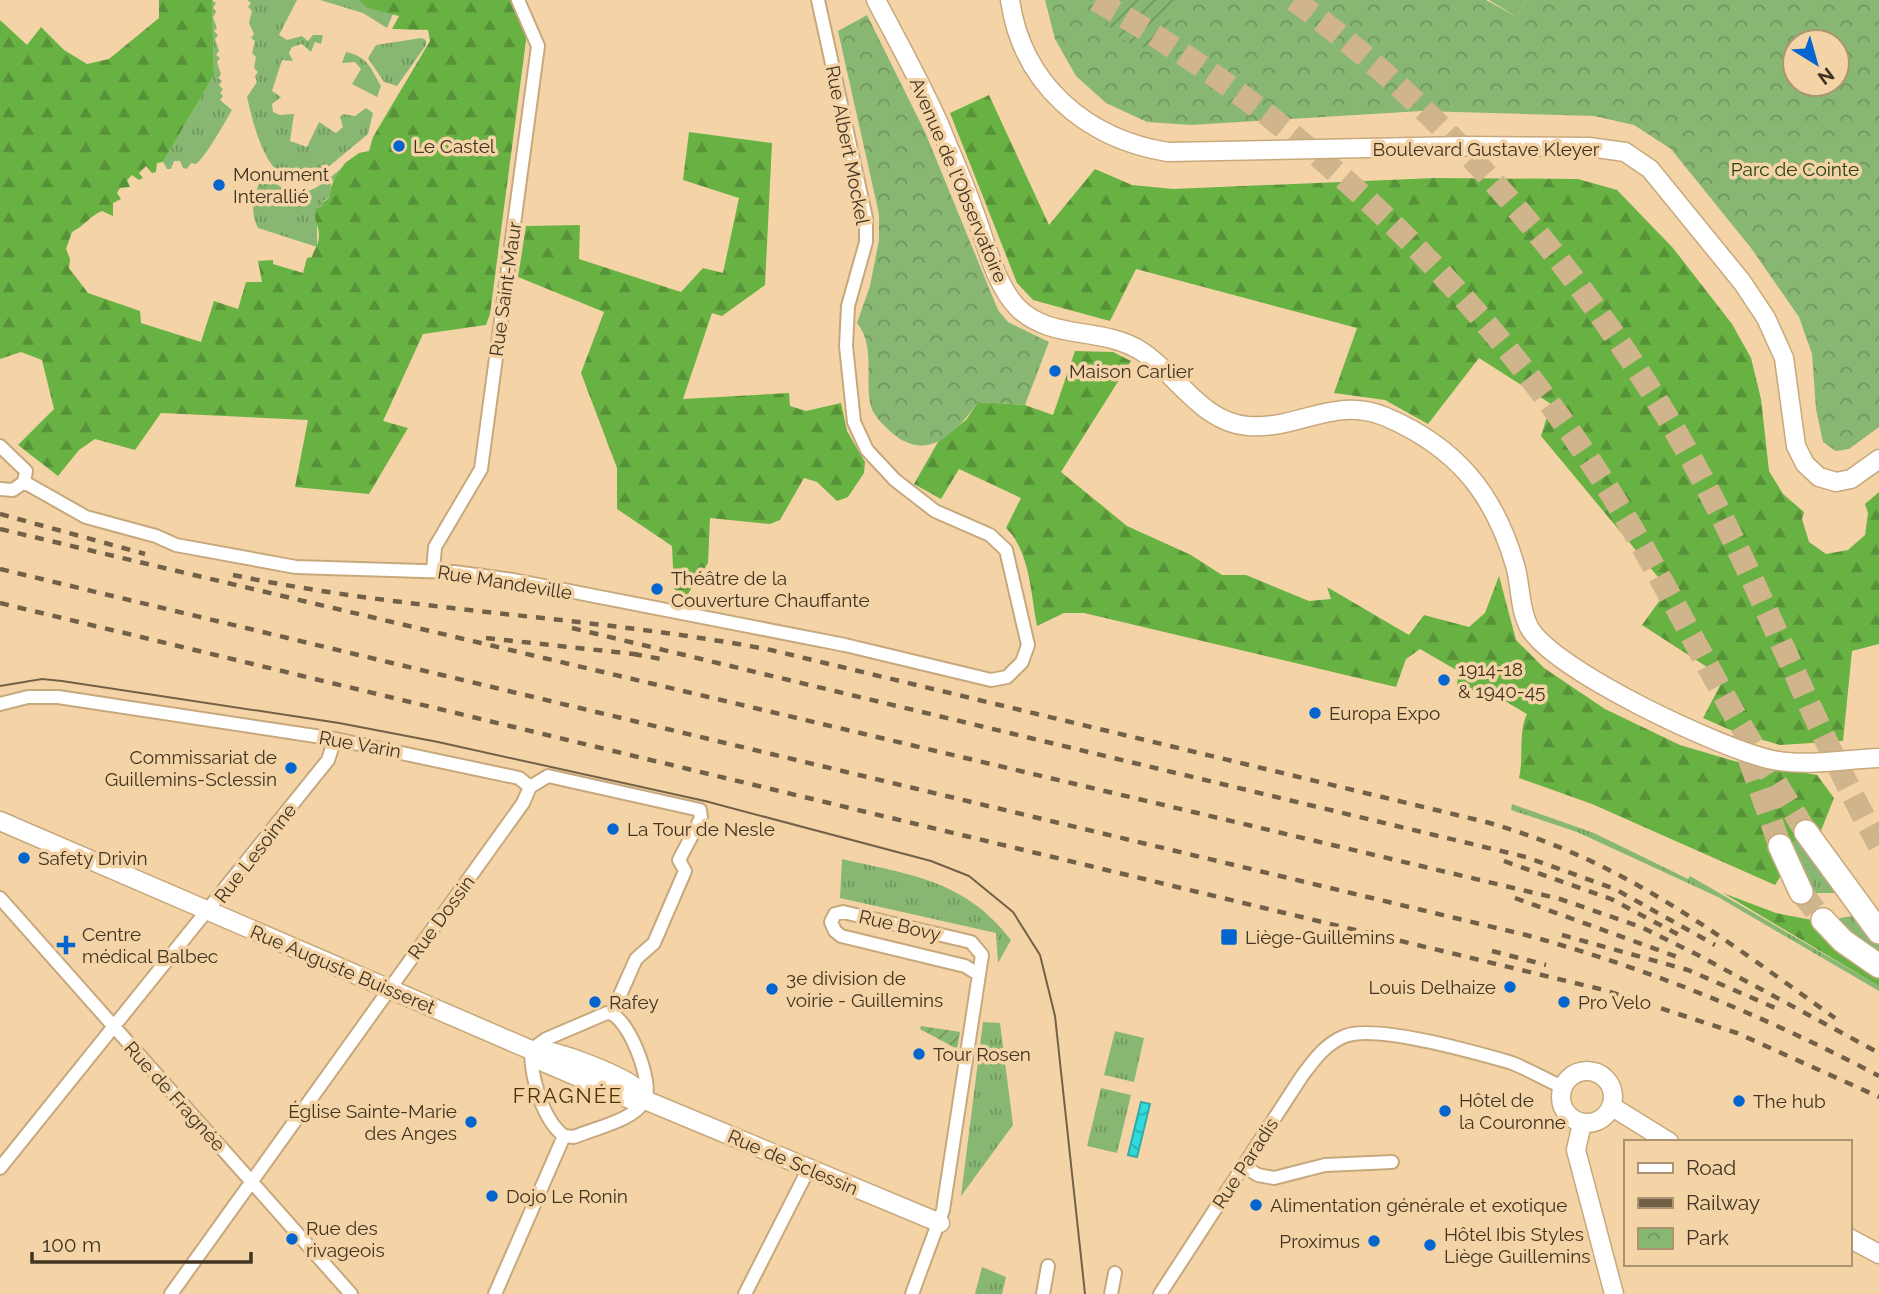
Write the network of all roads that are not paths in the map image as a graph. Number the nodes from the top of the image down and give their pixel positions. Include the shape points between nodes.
1 (518, 0) edge
2 (818, 0) edge
3 (876, 0) edge
4 (1010, 0) edge
5 (0, 446) edge
6 (1879, 459) edge
7 (24, 482) junction
8 (0, 489) edge
9 (433, 571) junction
10 (1016, 667) joint
11 (0, 704) edge
12 (335, 739) junction
13 (1879, 758) edge
14 (530, 787) junction
15 (0, 821) edge
16 (1806, 832) tunnel mouth
17 (1780, 846) tunnel mouth
18 (1801, 892) tunnel mouth
19 (0, 898) edge
20 (209, 911) junction
21 (1823, 920) tunnel mouth
22 (1873, 924) edge
23 (1879, 966) edge
24 (978, 974) junction
25 (389, 989) junction
26 (612, 1013) junction
27 (115, 1028) junction
28 (531, 1050) junction
29 (1563, 1087) junction
30 (645, 1100) junction
31 (1611, 1106) junction
32 (1582, 1122) junction
33 (564, 1136) junction
34 (1667, 1140) edge
35 (1392, 1162) dead end
36 (1243, 1166) junction
37 (0, 1168) edge
38 (809, 1168) junction
39 (251, 1180) junction
40 (940, 1223) junction
41 (1851, 1239) edge
42 (1879, 1254) edge
43 (1048, 1266) dead end
44 (1115, 1273) dead end
45 (171, 1294) edge
46 (351, 1294) edge
47 (495, 1294) edge
48 (745, 1294) edge
49 (912, 1294) edge
50 (1042, 1294) edge
51 (1111, 1294) edge
52 (1160, 1294) edge
53 (1615, 1294) edge

1 - 9 street, Rue Saint-Maur via 538,46 481,470 439,539
2 - 10 street, Rue Albert Mockel via 866,218 866,242 848,306 846,346 854,422 867,450 895,480 935,511 990,535 1006,550 1028,645 1026,656
3 - 13 street, Avenue de l'Observatoire via 937,121 1000,282 1026,315 1050,328 1110,337 1140,350 1205,408 1232,424 1264,426 1350,407 1413,430 1468,474 1496,511 1516,569 1524,614 1545,646 1599,682 1734,749 1777,761
4 - 6 street, Boulevard Gustave Kleyer via 1026,56 1062,104 1101,132 1140,148 1168,152 1589,147 1625,152 1650,169 1766,318 1784,359 1796,446 1805,464 1819,477 1836,482 1851,479
5 - 7 street via 26,471
7 - 8 street via 13,490
7 - 9 street, Rue Mandeville via 86,517 176,545 296,567
9 - 10 street, Rue Mandeville via 513,580 845,645 992,680 1003,679
11 - 12 street, Rue Varin via 28,697 58,697
12 - 14 street, Rue Varin via 519,778
12 - 20 street, Rue Lesoinne via 328,760
14 - 25 street, Rue Dossin
14 - 26 street via 548,776 700,810 701,818 679,860 685,871 669,910 654,943 636,959
15 - 20 street, Rue Auguste Buisseret
16 - 22 highway
17 - 18 highway
19 - 27 street, Rue de Fragnée
20 - 25 street, Rue Auguste Buisseret
20 - 27 street, Rue Lesoinne
21 - 23 highway via 1843,941
24 - 24 street, Rue Bovy via 965,966 842,936 831,922 835,914 843,912 971,942 982,955
24 - 40 street, Rue Bovy
25 - 28 street, Rue Auguste Buisseret
25 - 39 street, Rue Dossin
26 - 28 street via 545,1039
26 - 30 street via 625,1024 648,1083
27 - 37 street, Rue Lesoinne
27 - 39 street, Rue de Fragnée
28 - 30 street, Rue Auguste Buisseret via 541,1061 632,1100
28 - 33 street via 537,1086 553,1123
29 - 31 street via 1574,1075 1599,1075 1610,1087
29 - 32 street via 1564,1110
29 - 36 street, Rue Paradis via 1511,1063 1377,1032 1358,1032 1320,1052
30 - 33 street via 634,1112 574,1137
30 - 38 street, Rue de Sclessin
31 - 32 street via 1597,1121
31 - 34 street
32 - 53 street via 1576,1150
33 - 47 street
35 - 36 street via 1335,1164 1274,1178
36 - 52 street, Rue Paradis
38 - 40 street, Rue de Sclessin
38 - 48 street
39 - 45 street
39 - 46 street, Rue de Fragnée
40 - 49 street, Rue Bovy
41 - 42 street
43 - 50 street
44 - 51 street

